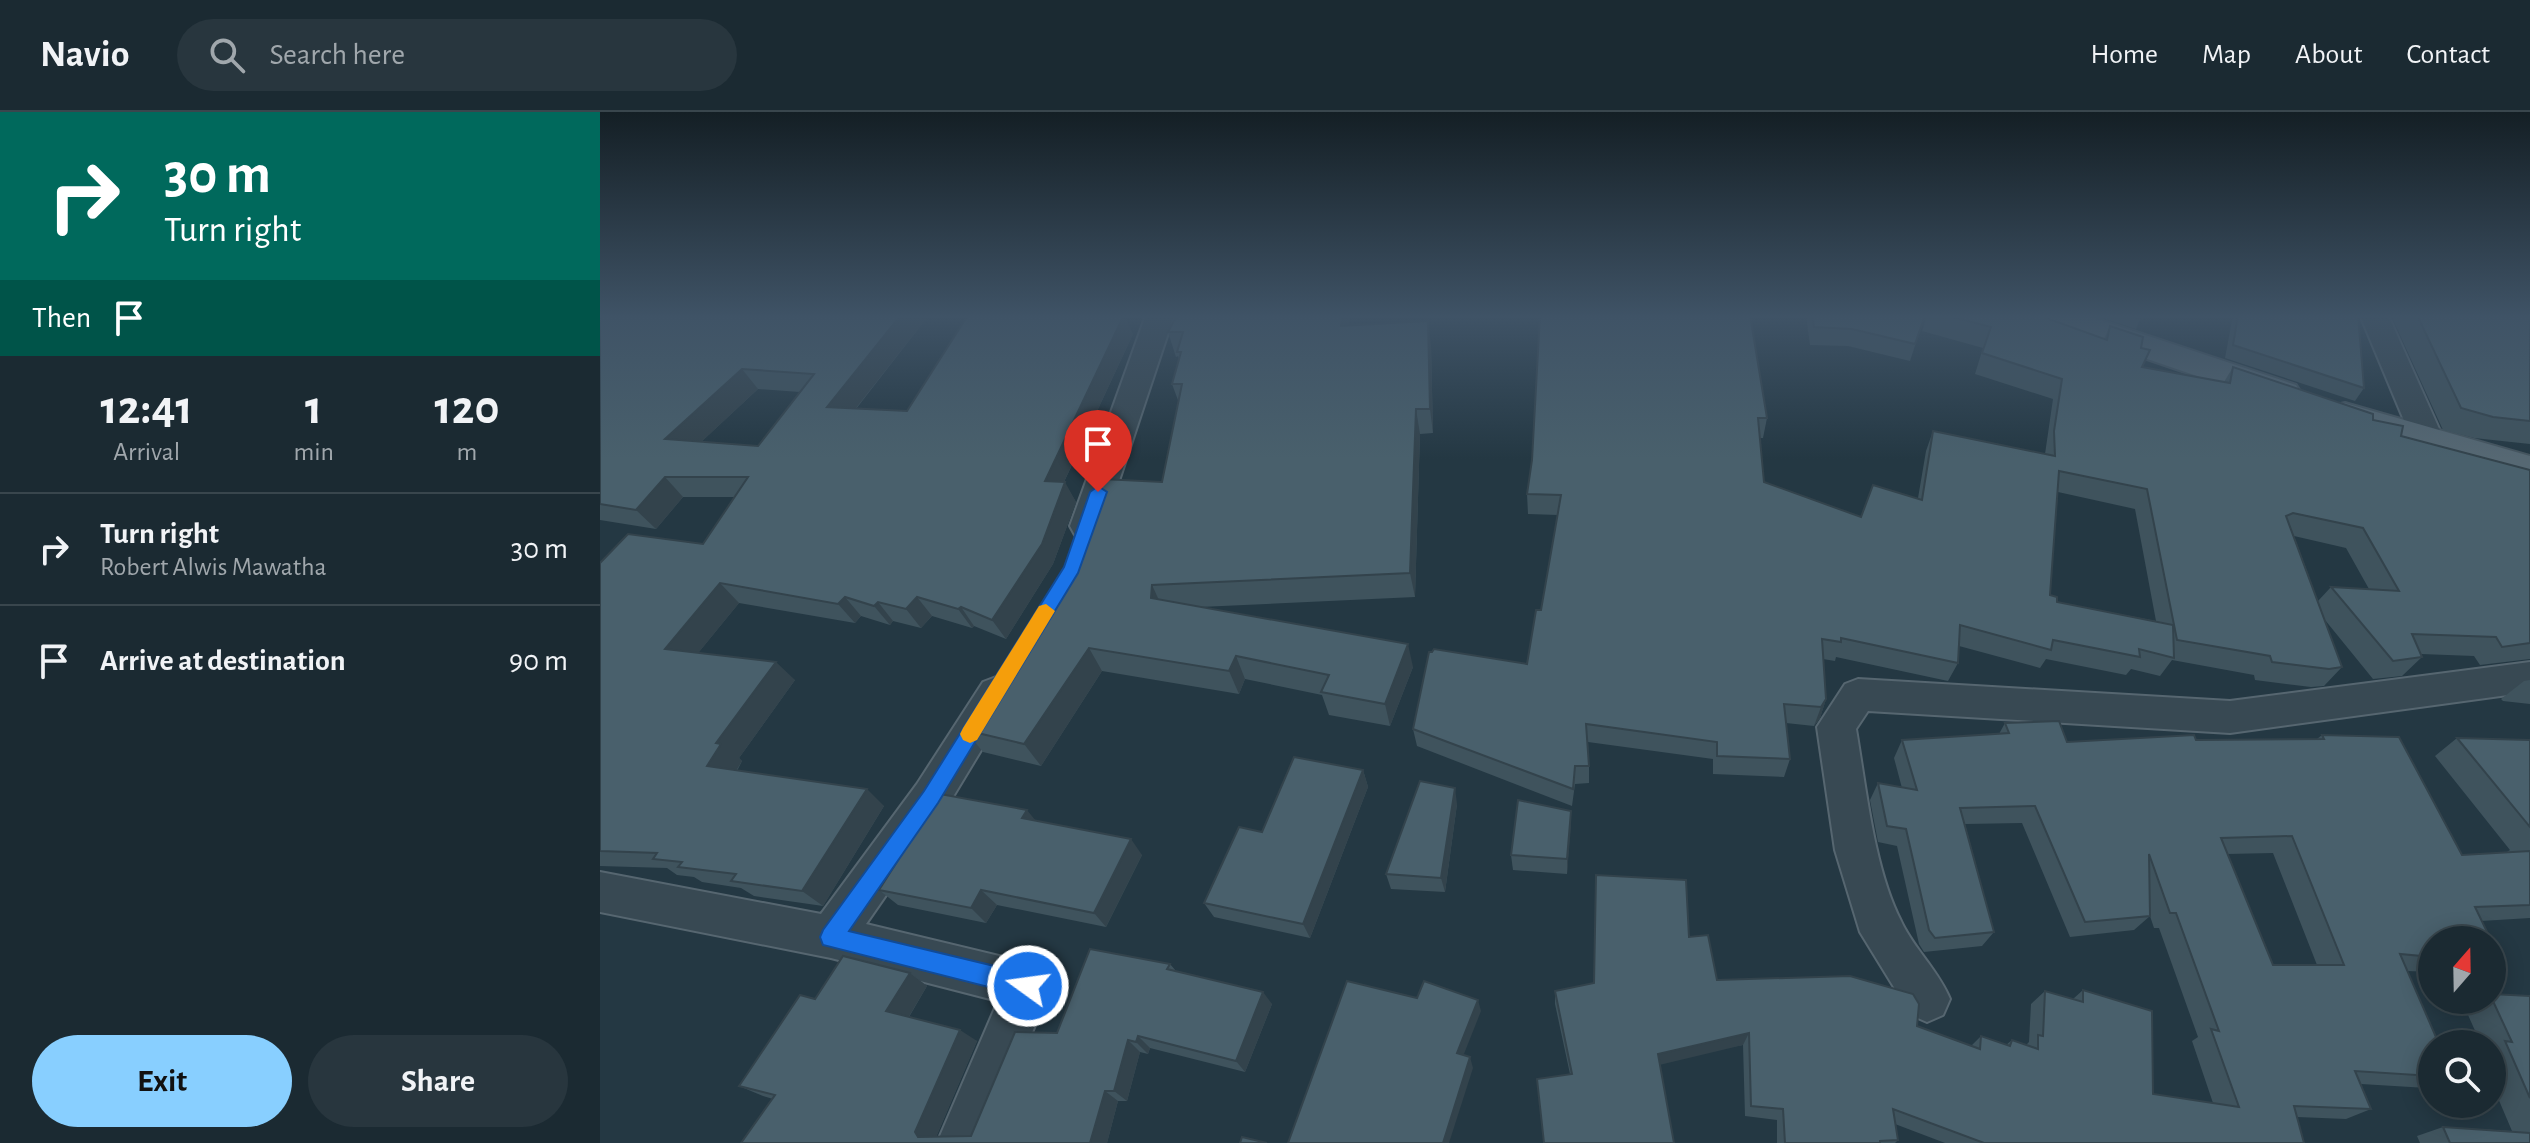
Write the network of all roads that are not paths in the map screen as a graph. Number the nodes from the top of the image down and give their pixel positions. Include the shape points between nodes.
1 (1143, 363) edge
2 (2199, 363) edge
3 (2395, 363) edge
4 (2429, 442) junction
5 (2530, 470) edge
6 (1077, 554) edge
7 (1013, 665) edge
8 (2530, 677) edge
9 (600, 892) edge
10 (831, 937) junction
11 (1927, 999) dead end
12 (962, 1143) edge

1 - 6 street
2 - 4 main road
3 - 4 street
4 - 5 main road
7 - 10 street via 931,797
8 - 11 street via 2230,717 1858,695 1836,727 1856,850 1882,932
9 - 10 street
10 - 12 street via 1028,986

